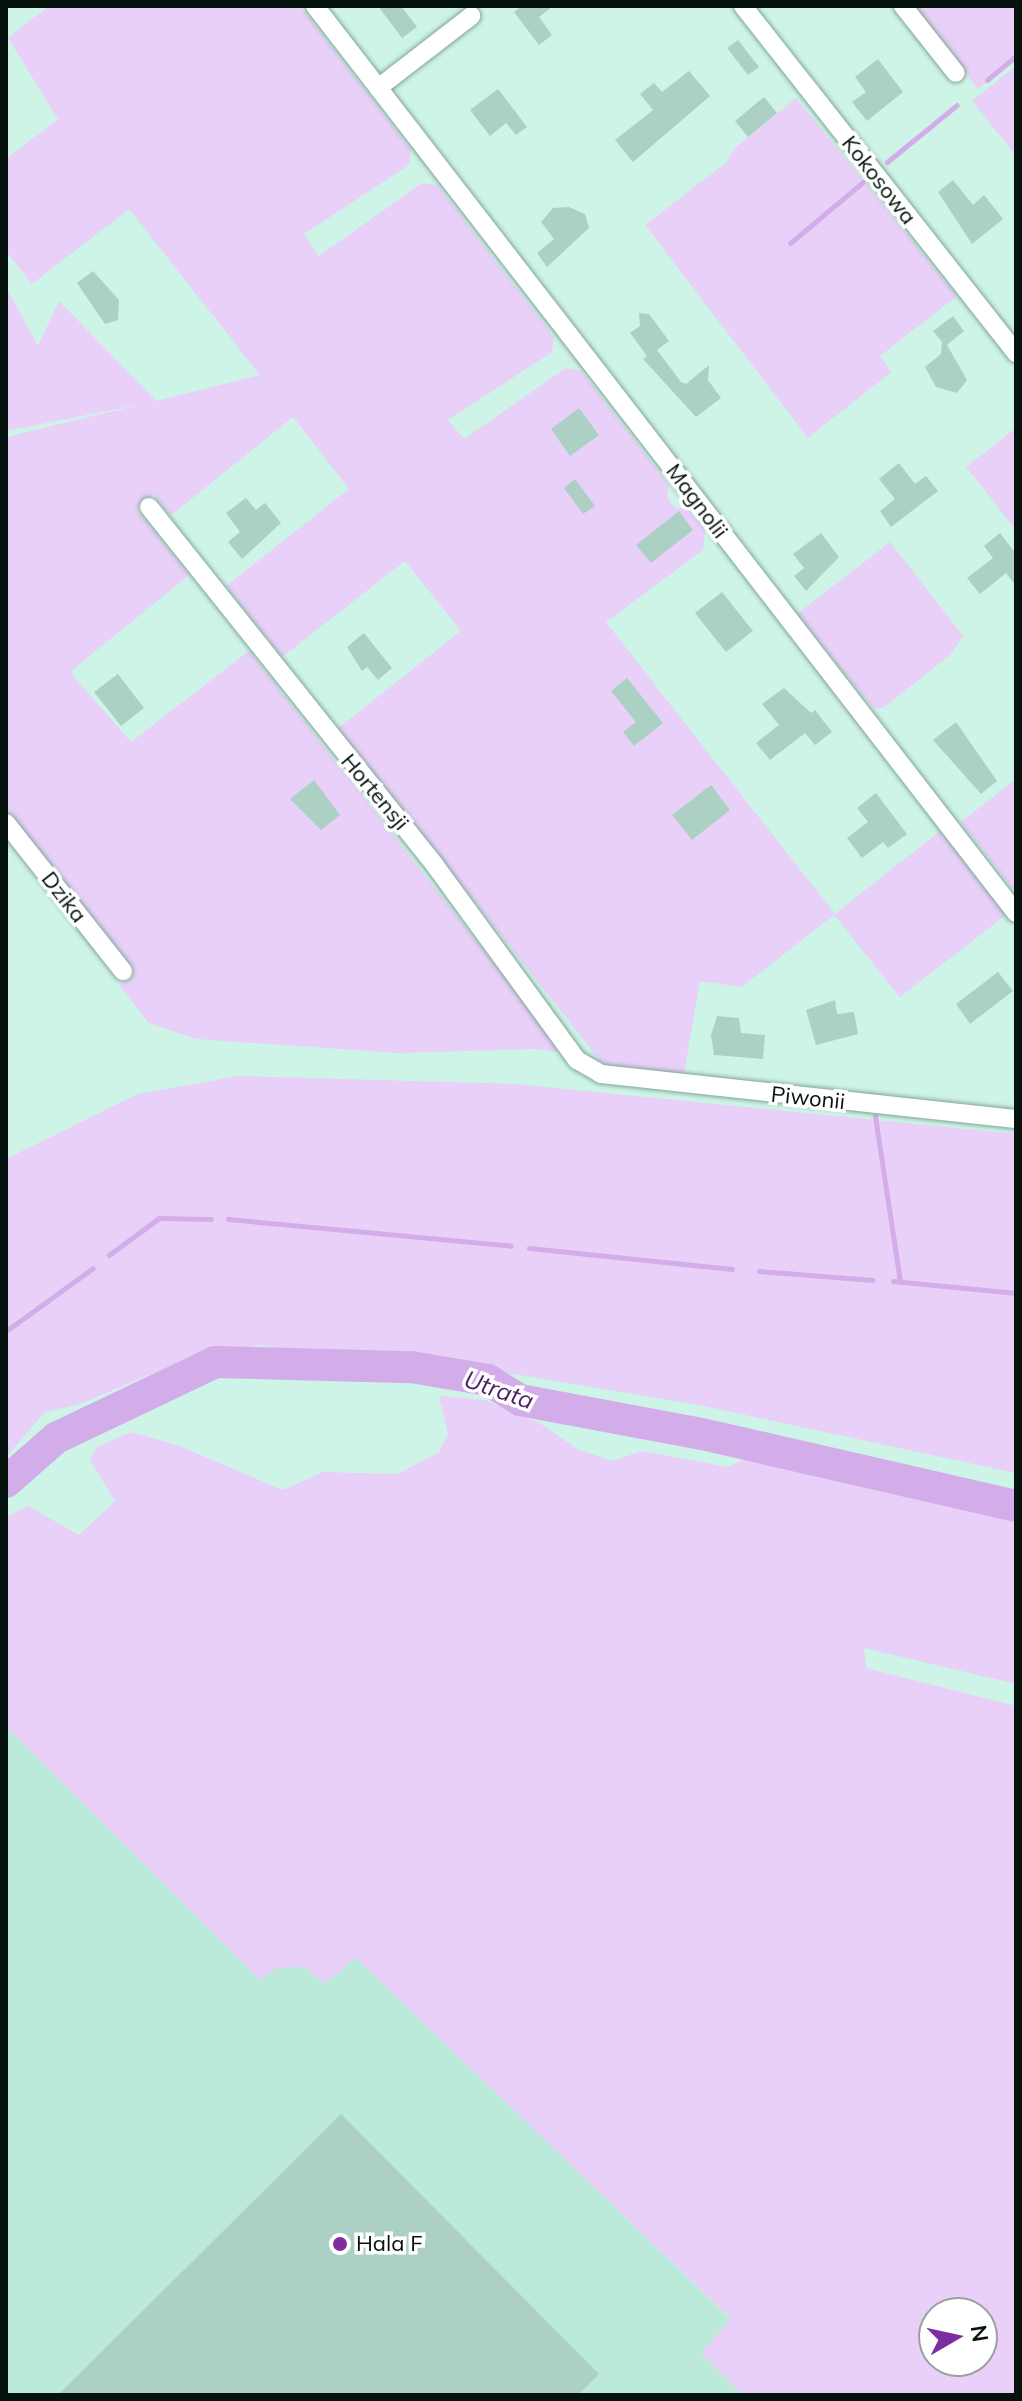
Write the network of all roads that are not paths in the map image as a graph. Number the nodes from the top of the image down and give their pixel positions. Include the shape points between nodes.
1 (315, 6) edge
2 (743, 6) edge
3 (903, 6) edge
4 (471, 16) dead end
5 (956, 73) dead end
6 (378, 88) junction
7 (1016, 353) edge
8 (149, 507) dead end
9 (6, 823) edge
10 (1016, 913) edge
11 (123, 971) dead end
12 (601, 1074) joint
13 (1016, 1119) edge

1 - 6 street, Magnolii
2 - 7 street, Kokosowa
3 - 5 street
4 - 6 street
6 - 10 street, Magnolii
8 - 12 street, Hortensji via 434,864 565,1046
9 - 11 street, Dzika
12 - 13 street, Piwonii

